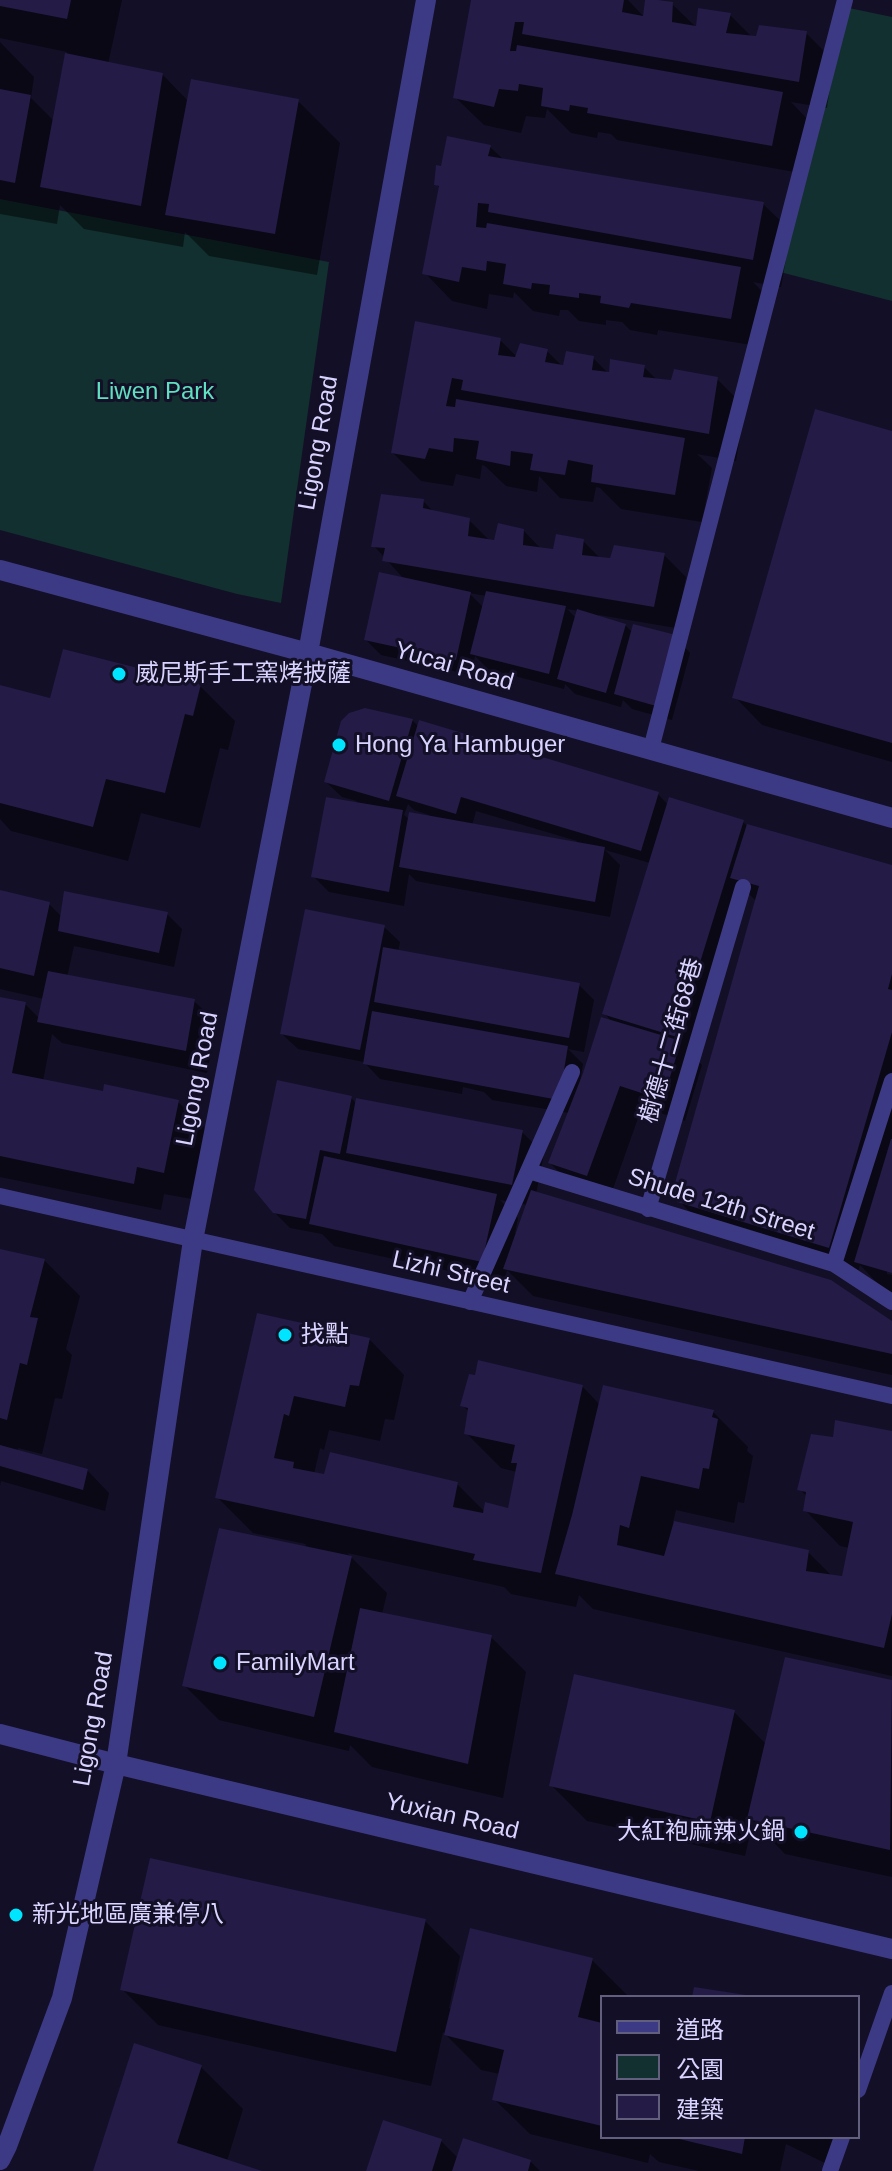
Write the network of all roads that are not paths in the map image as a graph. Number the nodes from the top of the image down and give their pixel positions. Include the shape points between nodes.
1 (426, 0) edge
2 (845, 0) edge
3 (0, 570) edge
4 (308, 653) junction
5 (651, 749) junction
6 (892, 818) edge
7 (743, 887) dead end
8 (572, 1072) dead end
9 (892, 1081) edge
10 (529, 1171) junction
11 (0, 1196) edge
12 (648, 1209) junction
13 (193, 1240) junction
14 (834, 1264) junction
15 (470, 1302) junction
16 (892, 1302) edge
17 (892, 1396) edge
18 (0, 1734) edge
19 (116, 1764) junction
20 (892, 1949) edge
21 (892, 1993) edge
22 (860, 2084) edge
23 (841, 2139) edge
24 (0, 2160) edge
25 (830, 2171) edge

1 - 4 street, Ligong Road
2 - 5 lane
3 - 4 street, Yucai Road
4 - 5 street, Yucai Road
4 - 13 street, Ligong Road
5 - 6 street, Yucai Road
7 - 12 lane, 樹德十二街68巷
8 - 10 lane
9 - 14 lane
10 - 12 lane, Shude 12th Street
10 - 15 lane
11 - 13 lane, Lizhi Street
12 - 14 lane, Shude 12th Street
13 - 15 lane, Lizhi Street
13 - 19 street, Ligong Road
14 - 16 lane, Shude 12th Street
15 - 17 lane, Lizhi Street
18 - 19 street, Yuxian Road
19 - 20 street, Yuxian Road
19 - 24 street, Ligong Road via 62,1998
21 - 22 lane
23 - 25 lane

